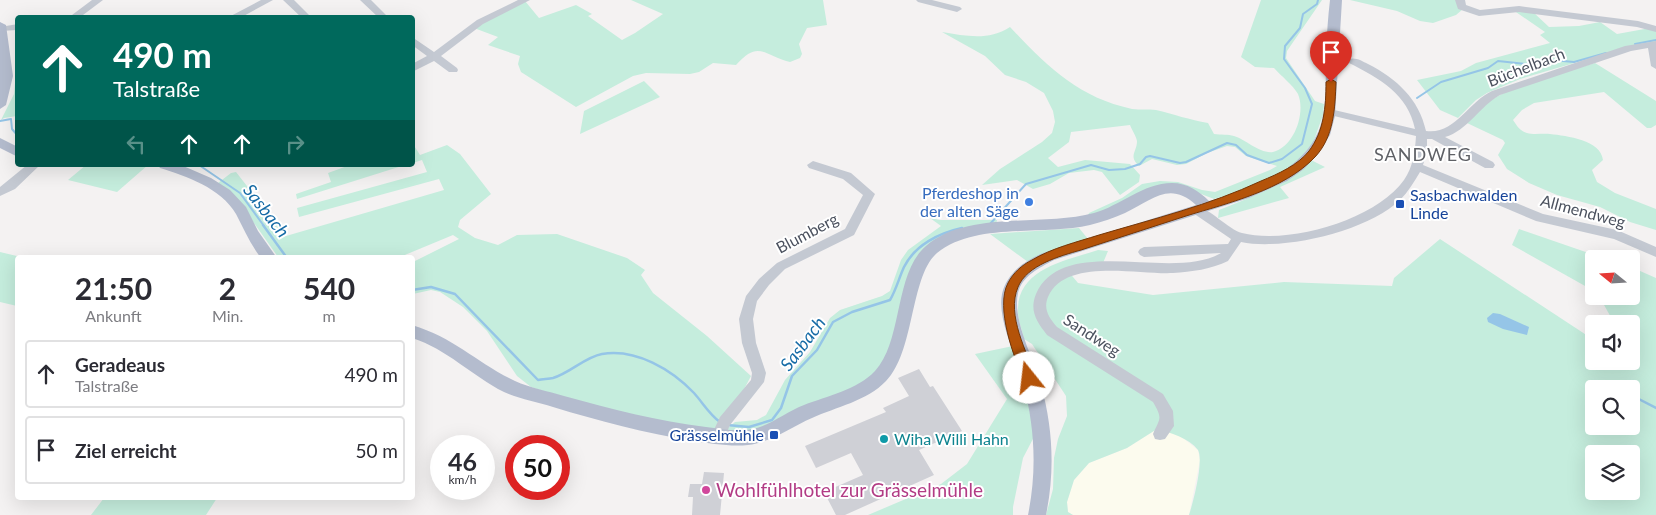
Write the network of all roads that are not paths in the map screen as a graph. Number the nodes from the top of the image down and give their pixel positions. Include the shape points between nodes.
1 (98, 0) edge
2 (268, 0) edge
3 (288, 0) edge
4 (365, 0) edge
5 (525, 0) edge
6 (921, 0) edge
7 (1336, 0) edge
8 (1460, 0) edge
9 (957, 10) dead end
10 (76, 15) edge
11 (237, 15) edge
12 (305, 15) edge
13 (382, 15) edge
14 (1, 27) edge
15 (15, 27) edge
16 (1656, 29) edge
17 (415, 42) edge
18 (1654, 44) edge
19 (434, 58) junction
20 (1353, 61) dead end
21 (1656, 66) edge
22 (415, 68) edge
23 (453, 70) dead end
24 (0, 105) edge
25 (1330, 112) junction
26 (1421, 134) junction
27 (1435, 136) junction
28 (0, 142) edge
29 (15, 151) edge
30 (813, 165) dead end
31 (1489, 165) dead end
32 (32, 167) edge
33 (171, 167) edge
34 (1418, 168) junction
35 (0, 192) edge
36 (1202, 208) junction
37 (1238, 237) junction
38 (1229, 249) junction
39 (1144, 252) dead end
40 (1656, 252) edge
41 (268, 255) edge
42 (415, 332) edge
43 (721, 428) junction
44 (1160, 434) dead end
45 (1037, 515) edge

1 - 10 street
2 - 11 street
3 - 12 street
4 - 13 street
5 - 19 street via 480,22
6 - 9 street
7 - 25 main road
8 - 16 street via 1461,7 1479,13 1519,9
14 - 15 street
14 - 24 main road via 7,76
17 - 19 street
18 - 21 street
18 - 27 street, Büchelbach via 1629,48 1496,93 1450,132
19 - 22 street
19 - 23 street
20 - 26 street via 1388,80 1401,92 1419,120
25 - 26 street
25 - 36 main road via 1312,154 1287,174 1250,192
26 - 27 street
26 - 34 street
27 - 31 street
28 - 29 main road
30 - 43 street, Blumberg via 847,176 869,194 850,232 780,266 751,300 746,319 749,343 759,372 757,382
32 - 35 street
33 - 41 main road via 193,175 234,202
34 - 37 street via 1396,196 1356,221 1266,242
34 - 40 street, Allmendweg via 1540,218 1617,234
36 - 37 street via 1230,234
36 - 43 main road via 1163,189 1142,196 1105,216 1085,221 990,230 939,243 929,251 915,277 890,362 881,377 867,387 760,435 740,437
36 - 45 main road via 1067,250 1024,270 1012,285 1008,303 1010,322 1037,405 1044,445 1044,472
37 - 38 street, Sandweg
38 - 39 street
38 - 44 street, Sandweg via 1227,255 1217,260 1190,267 1167,270 1096,266 1077,269 1058,278 1043,291 1039,303 1042,320 1052,331 1158,398 1166,411 1167,426
42 - 43 main road via 440,341 496,381 513,388 638,424

